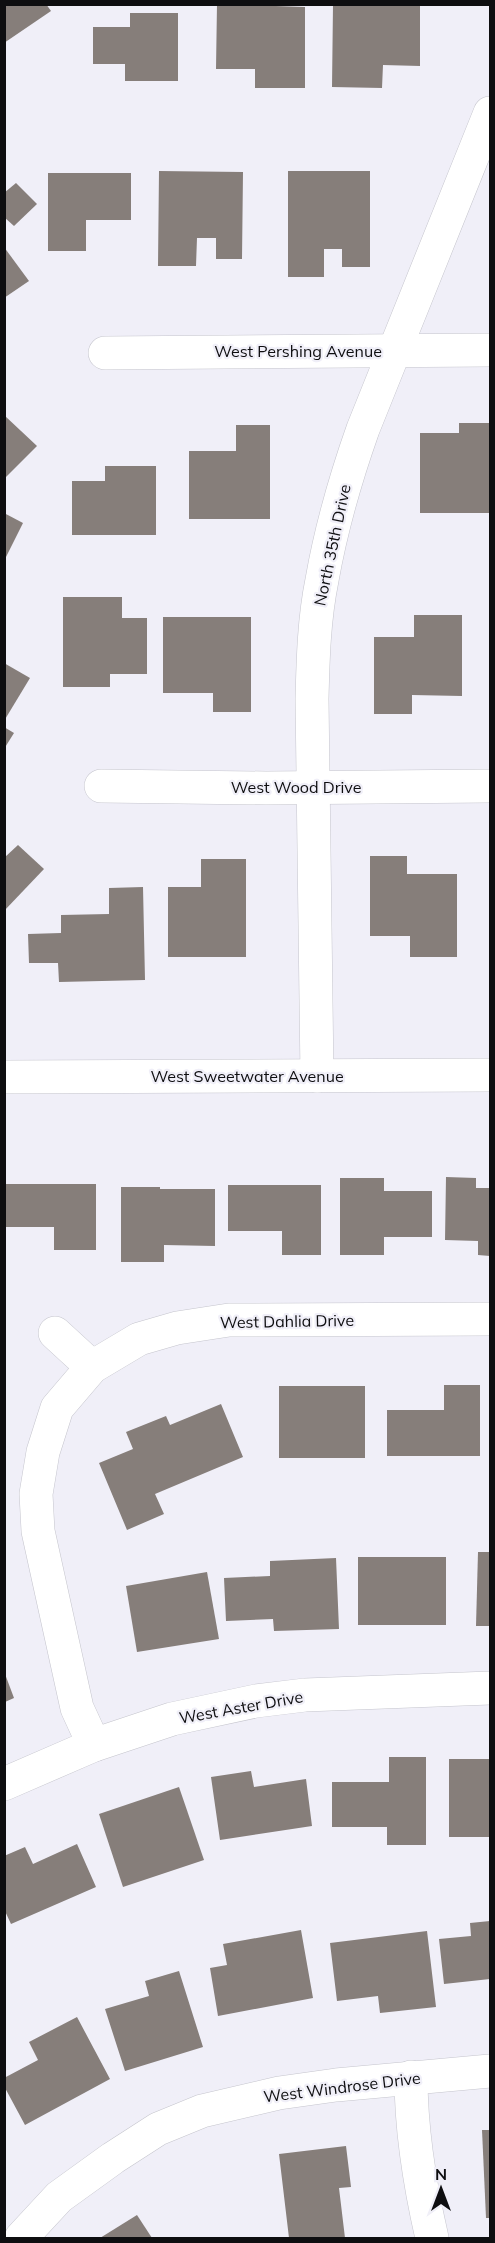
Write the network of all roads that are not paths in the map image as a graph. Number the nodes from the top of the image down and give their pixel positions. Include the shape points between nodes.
1 (490, 113) edge
2 (394, 350) junction
3 (490, 350) edge
4 (105, 353) dead end
5 (101, 786) dead end
6 (490, 786) edge
7 (312, 787) junction
8 (490, 1075) edge
9 (317, 1076) junction
10 (4, 1077) edge
11 (490, 1319) edge
12 (55, 1333) dead end
13 (92, 1367) junction
14 (490, 1688) edge
15 (94, 1745) junction
16 (4, 1784) edge
17 (490, 2071) edge
18 (411, 2078) junction
19 (21, 2238) edge
20 (432, 2238) edge

1 - 2 street, North 35th Drive
2 - 3 street, West Pershing Avenue
2 - 4 street, West Pershing Avenue
2 - 7 street, North 35th Drive via 351,464 321,580 314,642
5 - 7 street, West Wood Drive
6 - 7 street, West Wood Drive
7 - 9 street, North 35th Drive
8 - 9 street, West Sweetwater Avenue
9 - 10 street, West Sweetwater Avenue
11 - 13 street, West Dahlia Drive via 229,1320 139,1339
12 - 13 street
13 - 15 street, West Dahlia Drive via 57,1408 43,1452 36,1494 38,1531 77,1708
14 - 15 street, West Aster Drive via 305,1695 256,1701 172,1719
15 - 16 street, West Aster Drive
17 - 18 street, West Windrose Drive
18 - 19 street, West Windrose Drive via 279,2093 202,2111 158,2129 59,2197
18 - 20 street via 411,2114

